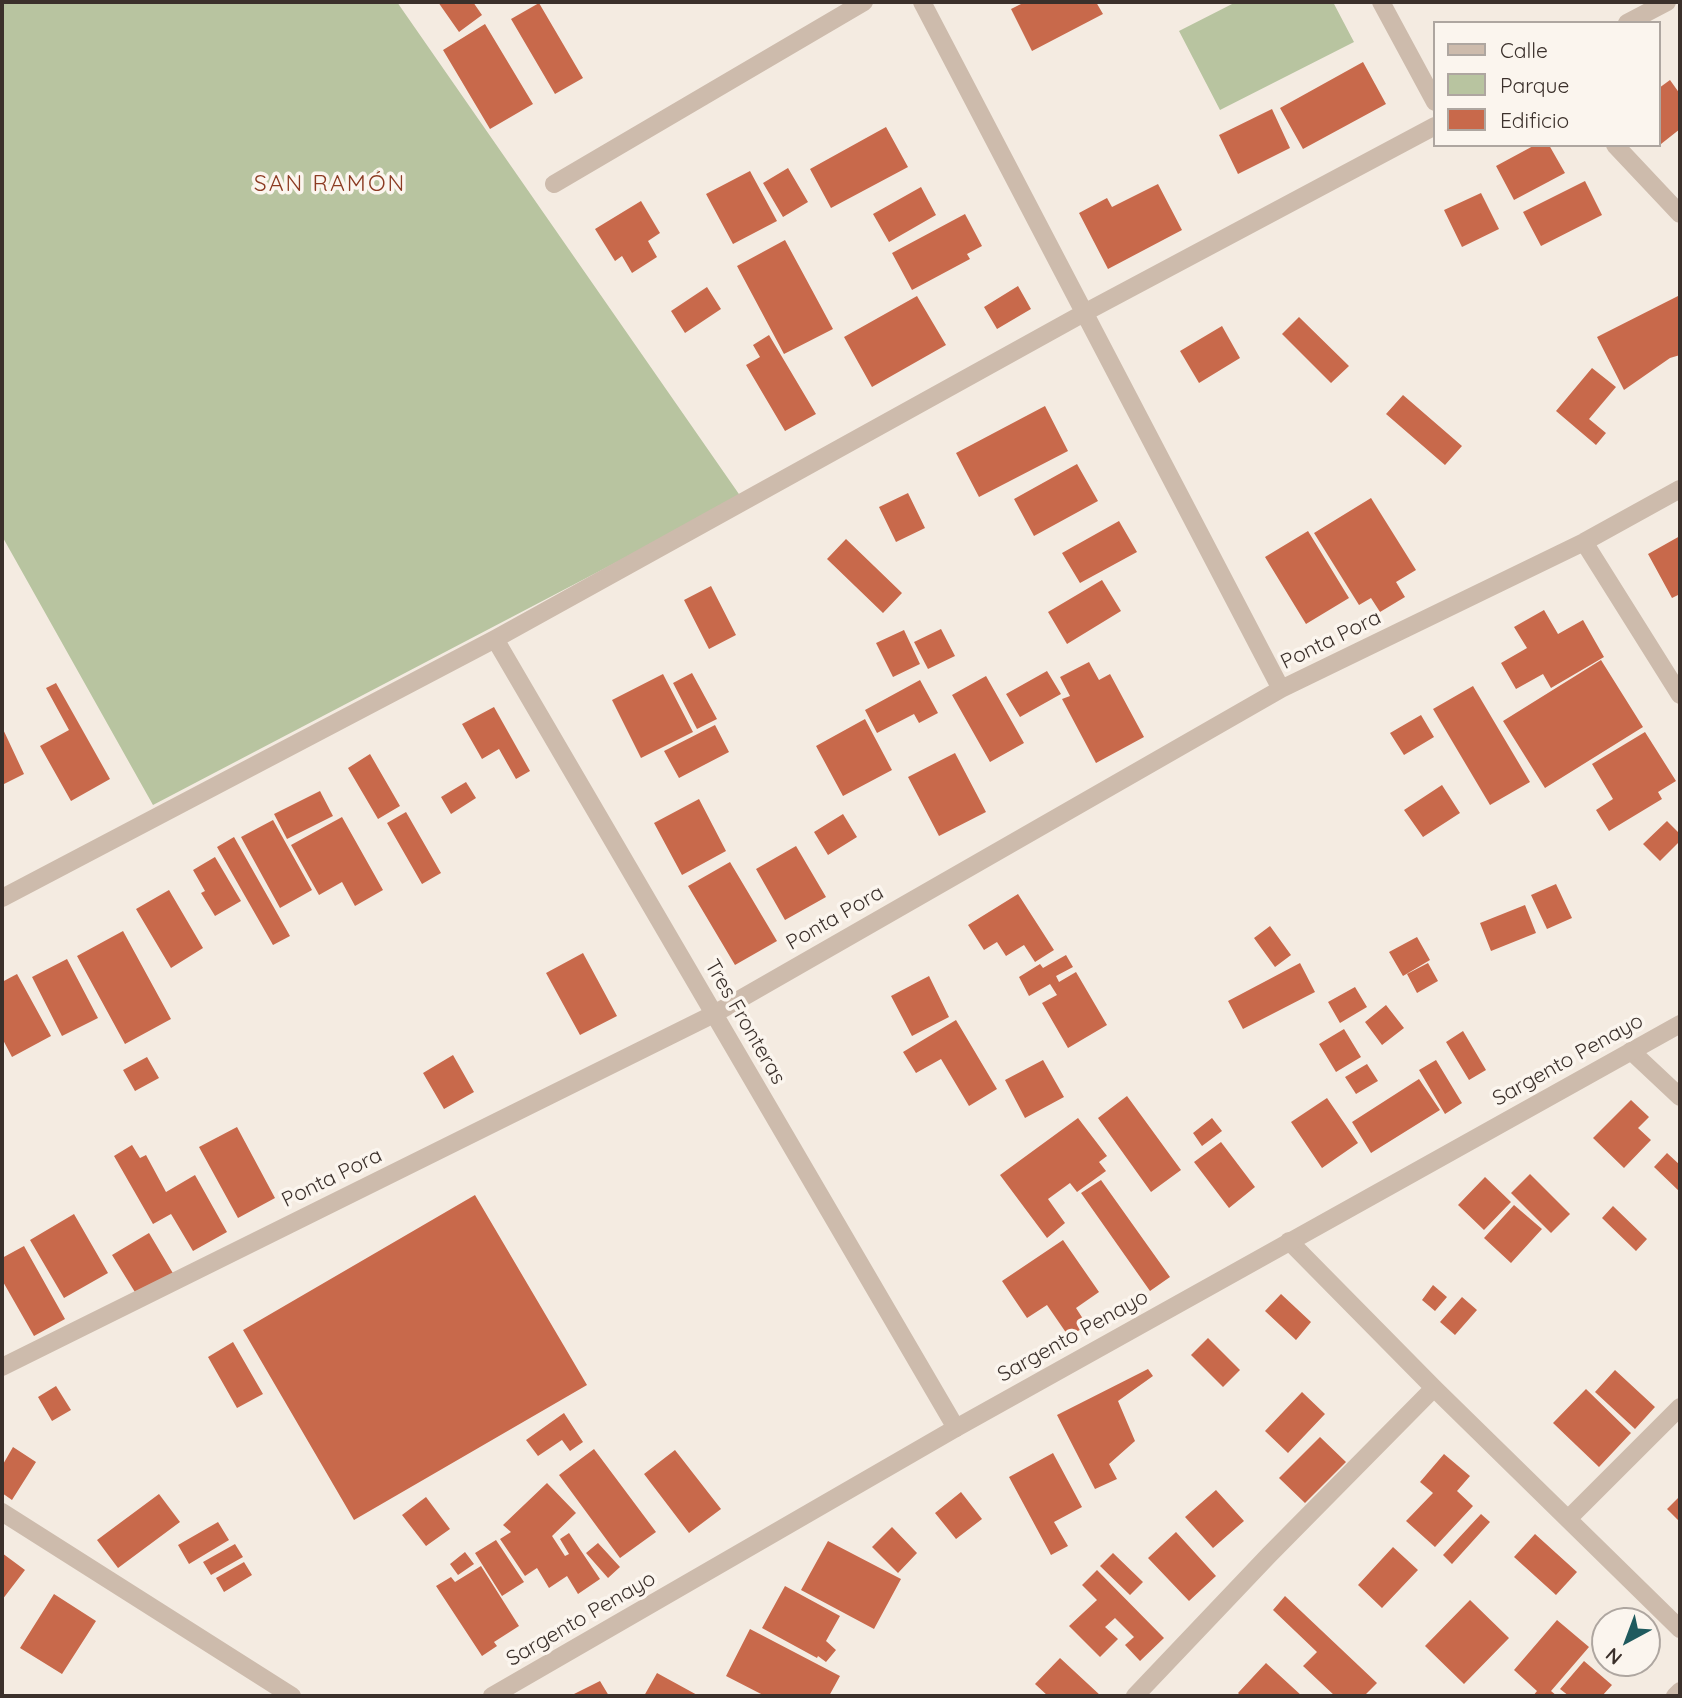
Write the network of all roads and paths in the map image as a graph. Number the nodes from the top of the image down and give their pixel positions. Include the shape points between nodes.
1 (864, 2) edge
2 (922, 2) edge
3 (1381, 2) edge
4 (1667, 2) edge
5 (1630, 21) edge
6 (1434, 101) edge
7 (1434, 128) edge
8 (1617, 147) edge
9 (554, 184) dead end
10 (1680, 214) edge
11 (1083, 313) junction
12 (1680, 489) edge
13 (1584, 542) junction
14 (495, 639) junction
15 (1281, 689) junction
16 (1680, 695) edge
17 (2, 898) edge
18 (714, 1014) junction
19 (1680, 1024) edge
20 (1631, 1051) junction
21 (1680, 1097) edge
22 (1289, 1241) junction
23 (2, 1367) edge
24 (1434, 1388) junction
25 (1680, 1407) edge
26 (956, 1429) junction
27 (2, 1512) edge
28 (1569, 1518) junction
29 (1680, 1629) edge
30 (1680, 1691) edge
31 (292, 1696) edge
32 (492, 1696) edge
33 (1135, 1696) edge
34 (1675, 1696) edge

1 - 9 street
2 - 11 street
3 - 6 street
4 - 5 street
7 - 11 street
8 - 10 street
11 - 14 street
11 - 15 street
12 - 13 street, Ponta Pora
13 - 15 street, Ponta Pora
13 - 16 street
14 - 17 street
14 - 18 street, Tres Fronteras
15 - 18 street, Ponta Pora
18 - 23 street, Ponta Pora
18 - 26 street, Tres Fronteras
19 - 20 street, Sargento Penayo
20 - 21 street
20 - 22 street, Sargento Penayo
22 - 24 street
22 - 26 street, Sargento Penayo
24 - 28 street
24 - 33 street
25 - 28 street
26 - 32 street, Sargento Penayo
27 - 31 street
28 - 29 street
30 - 34 street

